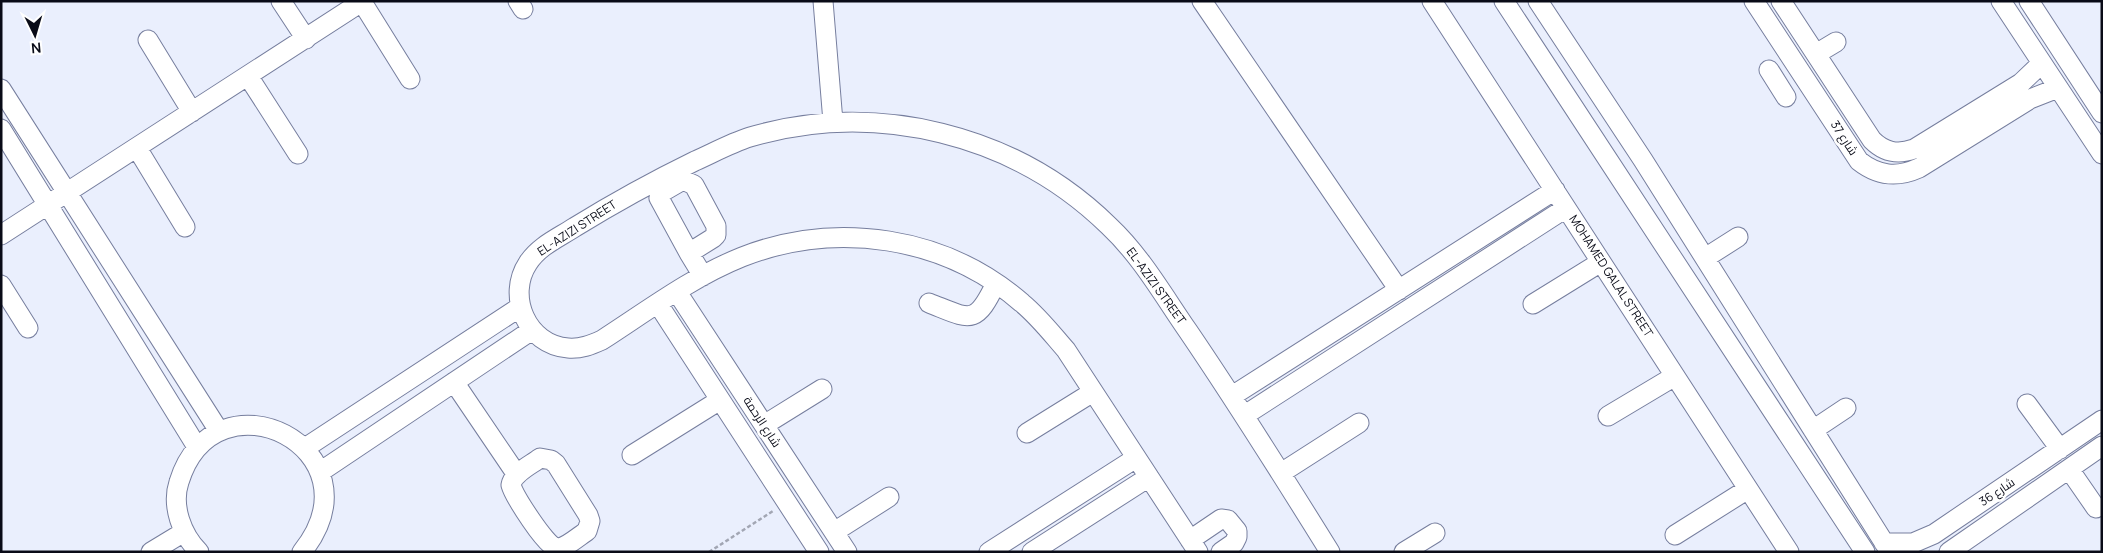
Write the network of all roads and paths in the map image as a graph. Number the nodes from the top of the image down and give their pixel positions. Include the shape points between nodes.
1 (281, 1) edge
2 (823, 1) edge
3 (1202, 1) edge
4 (1432, 1) edge
5 (1504, 1) edge
6 (1538, 1) edge
7 (1754, 1) edge
8 (1781, 1) edge
9 (2001, 1) edge
10 (2028, 1) edge
11 (362, 2) edge
12 (306, 39) junction
13 (148, 40) dead end
14 (1836, 42) dead end
15 (1816, 54) junction
16 (1794, 63) junction
17 (2042, 63) junction
18 (248, 76) junction
19 (410, 79) dead end
20 (1805, 79) junction
21 (2058, 88) junction
22 (1, 89) edge
23 (192, 112) junction
24 (2102, 113) edge
25 (833, 122) junction
26 (1, 129) edge
27 (137, 148) junction
28 (298, 154) dead end
29 (2102, 154) edge
30 (1643, 160) junction
31 (1619, 175) junction
32 (1555, 190) junction
33 (68, 192) junction
34 (49, 204) junction
35 (1566, 208) junction
36 (185, 227) dead end
37 (1, 235) edge
38 (1738, 237) dead end
39 (689, 253) dead end
40 (1705, 258) junction
41 (1601, 262) junction
42 (703, 276) junction
43 (996, 283) junction
44 (1, 286) edge
45 (1399, 290) junction
46 (677, 292) junction
47 (929, 303) dead end
48 (658, 304) junction
49 (1534, 304) dead end
50 (520, 307) junction
51 (28, 328) dead end
52 (532, 330) junction
53 (1675, 376) junction
54 (454, 382) junction
55 (822, 389) dead end
56 (1093, 392) junction
57 (1232, 396) junction
58 (720, 400) junction
59 (2027, 404) dead end
60 (1846, 408) dead end
61 (1245, 415) junction
62 (1608, 416) dead end
63 (2102, 420) edge
64 (1359, 423) dead end
65 (764, 425) junction
66 (1813, 430) junction
67 (219, 431) junction
68 (1027, 433) dead end
69 (2102, 446) edge
70 (197, 447) junction
71 (305, 448) junction
72 (2060, 449) junction
73 (632, 455) dead end
74 (1136, 458) junction
75 (2069, 468) junction
76 (320, 472) junction
77 (1281, 473) junction
78 (516, 475) junction
79 (1149, 477) junction
80 (1748, 489) junction
81 (889, 497) dead end
82 (787, 502) junction
83 (2096, 508) dead end
84 (184, 532) junction
85 (834, 532) junction
86 (1435, 533) dead end
87 (1675, 535) dead end
88 (1194, 546) edge
89 (1887, 547) edge
90 (198, 551) edge
91 (152, 552) edge
92 (302, 552) edge
93 (709, 552) edge
94 (819, 552) edge
95 (847, 552) edge
96 (989, 552) edge
97 (1032, 552) edge
98 (1221, 552) edge
99 (1330, 552) edge
100 (1404, 552) edge
101 (1789, 552) edge
102 (1865, 552) edge
103 (1949, 552) edge

1 - 12 street
2 - 25 street
3 - 45 street
4 - 32 street, MOHAMED GALAL STREET
5 - 31 street
6 - 30 street
7 - 16 street, شارع 37
8 - 15 street, شارع 37
9 - 17 street
10 - 24 street
11 - 12 street
11 - 19 street
12 - 18 street
13 - 23 street
14 - 15 street
15 - 17 street, شارع 37 via 1872,140 1887,151 1896,153 1914,149 2021,83
16 - 20 street, شارع 37
16 - 20 street via 1778,84
17 - 21 street
18 - 23 street
18 - 28 street
20 - 21 street, شارع 37 via 1859,161 1888,175 1919,168 2030,99
21 - 29 street
22 - 33 street
23 - 27 street
25 - 50 street, EL-AZIZI STREET via 747,138 668,174 592,216 540,249 528,262 518,291
25 - 57 street, EL-AZIZI STREET via 876,122 962,138 1003,153 1048,178 1110,226 1139,259
26 - 34 street
27 - 33 street
27 - 36 street
30 - 31 street
30 - 40 street
31 - 102 street
32 - 35 street, MOHAMED GALAL STREET
32 - 45 street
33 - 34 street
33 - 67 street
34 - 37 street
34 - 70 street
35 - 41 street, MOHAMED GALAL STREET
35 - 61 street
38 - 40 street
39 - 42 street
40 - 66 street
41 - 49 street
41 - 53 street, MOHAMED GALAL STREET
42 - 43 street, EL-AZIZI STREET via 779,244 844,236 876,238 939,253
42 - 46 street, EL-AZIZI STREET
43 - 47 street via 986,304 974,316 965,317
43 - 56 street, EL-AZIZI STREET via 1045,325 1066,350
44 - 51 street
45 - 57 street
46 - 48 street, EL-AZIZI STREET
46 - 65 street, شارع الرحمة
48 - 52 street, EL-AZIZI STREET via 602,340 585,347 565,348 547,342
48 - 58 street, شارع الرحمة
50 - 52 street, EL-AZIZI STREET
50 - 71 street
52 - 54 street
53 - 62 street
53 - 80 street, MOHAMED GALAL STREET
54 - 76 street
54 - 78 street
55 - 65 street
56 - 68 street
56 - 74 street, EL-AZIZI STREET
57 - 61 street, EL-AZIZI STREET
58 - 73 street
58 - 82 street, شارع الرحمة
59 - 72 street
60 - 66 street
61 - 77 street, EL-AZIZI STREET
63 - 72 street, شارع 36
64 - 77 street
65 - 85 street, شارع الرحمة
66 - 89 street
67 - 70 street
67 - 71 street via 237,426 265,426 291,436
69 - 75 street, شارع 36
70 - 84 street via 184,466 177,487 177,510
71 - 76 street
72 - 89 street, شارع 36 via 1934,534
74 - 79 street, EL-AZIZI STREET
74 - 96 street
75 - 83 street
75 - 103 street, شارع 36
76 - 92 street via 325,494 323,515 315,535
77 - 99 street, EL-AZIZI STREET
78 - 78 street via 512,479 513,490 550,545 561,548 587,531 588,515 551,460 540,458
79 - 88 street, EL-AZIZI STREET
79 - 97 street
80 - 87 street
80 - 101 street, MOHAMED GALAL STREET
81 - 85 street
82 - 93 path
82 - 94 street, شارع الرحمة
84 - 90 street
84 - 91 street
85 - 95 street, شارع الرحمة
86 - 100 street
88 - 98 street via 1221,520 1228,520 1237,530 1238,537

